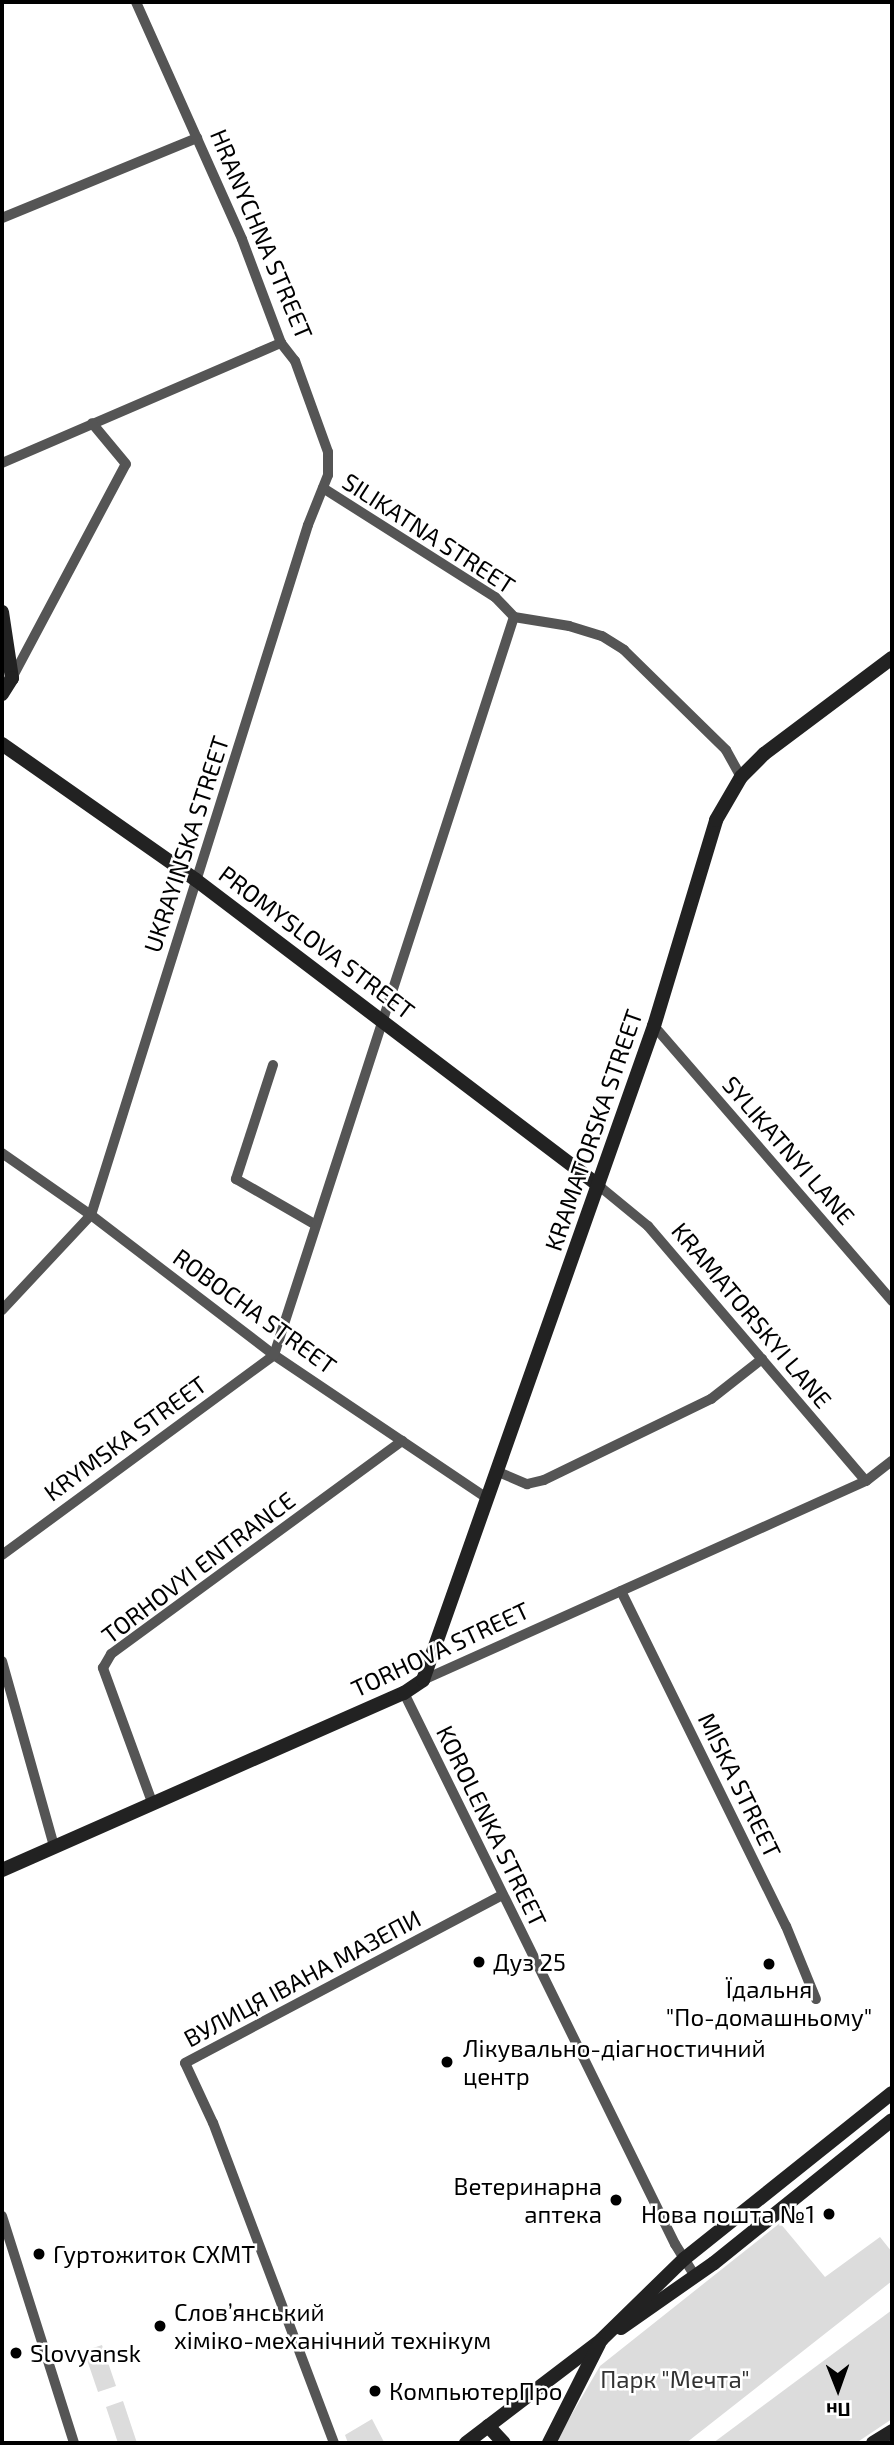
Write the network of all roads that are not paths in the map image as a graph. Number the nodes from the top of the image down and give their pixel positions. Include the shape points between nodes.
1 (136, 2) edge
2 (197, 138) junction
3 (2, 218) edge
4 (281, 343) junction
5 (92, 423) junction
6 (2, 463) edge
7 (323, 488) junction
8 (2, 612) edge
9 (514, 617) junction
10 (892, 658) edge
11 (12, 678) junction
12 (2, 694) edge
13 (2, 744) edge
14 (741, 776) junction
15 (196, 880) junction
16 (383, 1020) junction
17 (654, 1026) junction
18 (273, 1065) dead end
19 (2, 1153) edge
20 (598, 1185) junction
21 (91, 1214) junction
22 (316, 1225) junction
23 (892, 1301) edge
24 (2, 1310) edge
25 (274, 1354) junction
26 (762, 1359) junction
27 (402, 1441) junction
28 (892, 1461) edge
29 (496, 1471) junction
30 (866, 1481) junction
31 (487, 1498) junction
32 (2, 1555) edge
33 (621, 1591) junction
34 (2, 1661) edge
35 (423, 1680) junction
36 (404, 1693) junction
37 (152, 1802) junction
38 (54, 1846) junction
39 (2, 1870) edge
40 (502, 1895) junction
41 (816, 1999) dead end
42 (892, 2093) edge
43 (892, 2120) edge
44 (2, 2217) edge
45 (684, 2259) junction
46 (695, 2276) junction
47 (601, 2340) junction
48 (488, 2426) junction
49 (892, 2431) edge
50 (74, 2443) edge
51 (334, 2443) edge
52 (466, 2443) edge
53 (504, 2443) edge
54 (549, 2443) edge
55 (873, 2443) edge

1 - 2 street, HRANYCHNA STREET
2 - 3 street
2 - 4 street, HRANYCHNA STREET
4 - 5 street
4 - 7 street, HRANYCHNA STREET via 295,361 328,452
5 - 6 street
5 - 11 street via 126,464
7 - 9 street, SILIKATNA STREET via 495,597
7 - 15 street, UKRAYINSKA STREET via 307,524
8 - 11 street
9 - 14 street, SILIKATNA STREET via 569,626 602,636 624,650 726,750
9 - 16 street
10 - 14 street, KRAMATORSKA STREET via 806,718
11 - 12 street
13 - 15 street, PROMYSLOVA STREET
14 - 17 street, KRAMATORSKA STREET via 716,820
15 - 16 street, PROMYSLOVA STREET
15 - 21 street, UKRAYINSKA STREET
16 - 20 street, PROMYSLOVA STREET
16 - 22 street
17 - 20 street, KRAMATORSKA STREET
17 - 23 street, SYLIKATNYI LANE
18 - 22 street via 236,1179
19 - 21 street, ROBOCHA STREET
20 - 26 street, KRAMATORSKYI LANE via 648,1226
20 - 29 street, KRAMATORSKA STREET
21 - 24 street
21 - 25 street, ROBOCHA STREET
22 - 25 street
25 - 27 street, ROBOCHA STREET
25 - 32 street, KRYMSKA STREET
26 - 29 street via 711,1399 544,1480 527,1484
26 - 30 street, KRAMATORSKYI LANE
27 - 31 street, ROBOCHA STREET
27 - 37 street, TORHOVYI ENTRANCE via 111,1654 103,1668
28 - 30 street, TORHOVA STREET
29 - 31 street, KRAMATORSKA STREET
30 - 33 street, TORHOVA STREET
31 - 35 street, KRAMATORSKA STREET
33 - 35 street, TORHOVA STREET
33 - 41 street, MISKA STREET via 786,1926
34 - 38 street
35 - 36 street, TORHOVA STREET
36 - 37 street, TORHOVA STREET
36 - 40 street, KOROLENKA STREET
37 - 38 street, TORHOVA STREET
38 - 39 street, TORHOVA STREET
40 - 45 street, KOROLENKA STREET
40 - 51 street, ВУЛИЦЯ ІВАНА МАЗЕПИ via 185,2063 216,2132
42 - 45 street
43 - 46 street
44 - 50 street
45 - 46 street, KOROLENKA STREET
45 - 47 street
46 - 47 street
47 - 48 street
47 - 54 street
48 - 52 street
48 - 53 street
49 - 55 street

